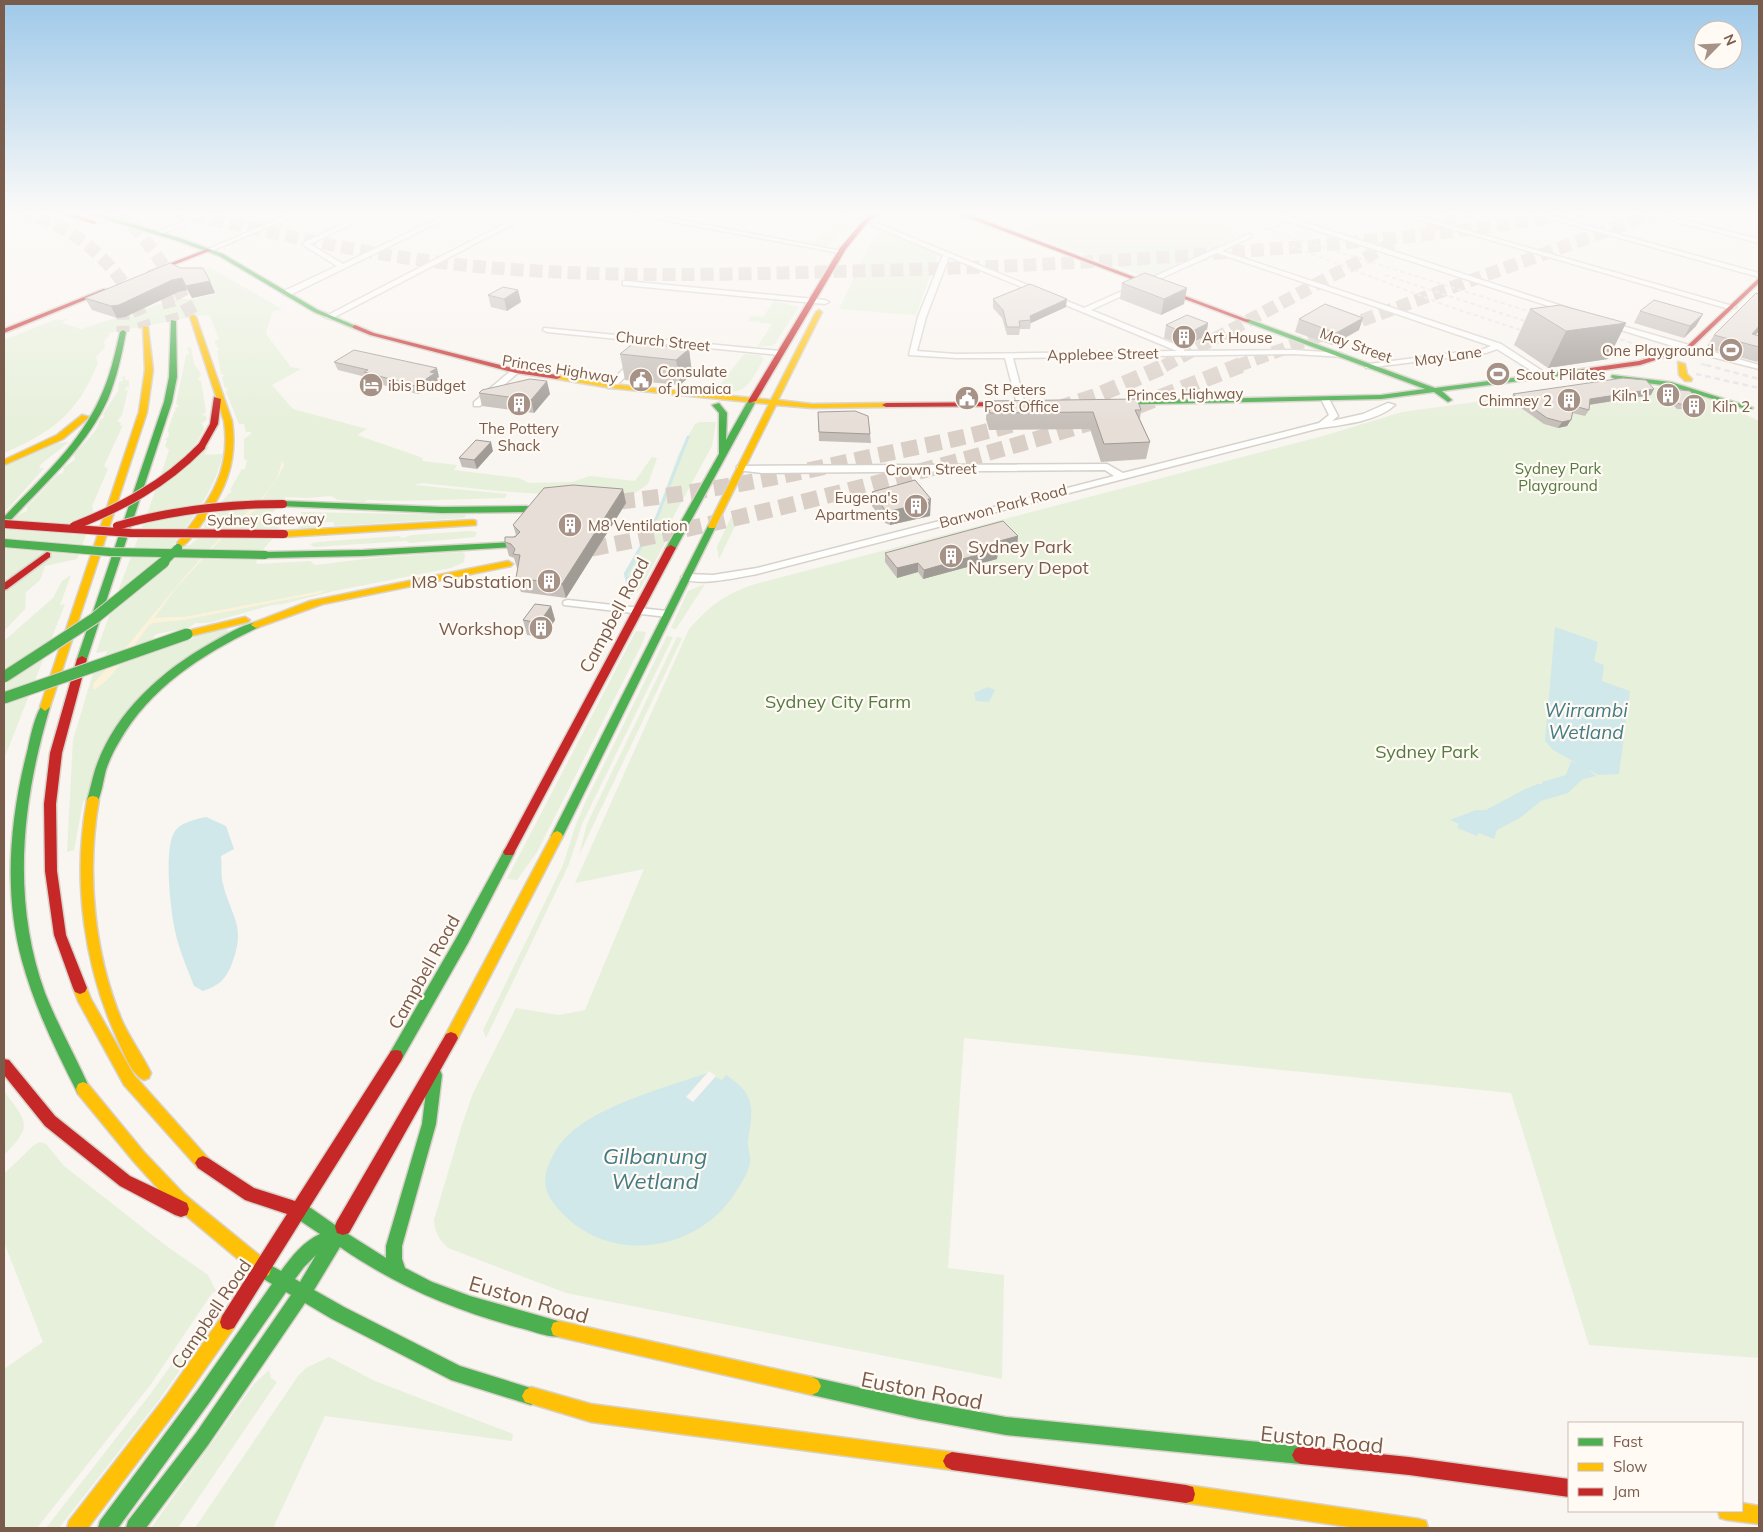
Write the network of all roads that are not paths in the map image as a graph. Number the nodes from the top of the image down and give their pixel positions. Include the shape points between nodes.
1 (248, 282) edge
2 (269, 282) edge
3 (310, 282) edge
4 (395, 282) edge
5 (826, 282) edge
6 (830, 282) edge
7 (935, 282) edge
8 (1016, 282) edge
9 (1309, 282) edge
10 (1482, 282) edge
11 (1665, 282) edge
12 (1757, 282) edge
13 (626, 283) dead end
14 (1147, 283) joint
15 (119, 285) edge
16 (287, 293) junction
17 (819, 301) junction
18 (1740, 302) junction
19 (1085, 310) junction
20 (1580, 314) edge
21 (193, 317) tunnel mouth
22 (328, 317) junction
23 (1599, 320) edge
24 (173, 322) tunnel mouth
25 (145, 327) tunnel mouth
26 (547, 330) dead end
27 (4, 331) edge
28 (123, 332) tunnel mouth
29 (660, 341) junction
30 (1312, 345) junction
31 (1498, 346) junction
32 (1688, 348) junction
33 (1294, 352) junction
34 (1426, 352) dead end
35 (780, 353) junction
36 (1188, 353) junction
37 (1008, 355) junction
38 (1340, 355) junction
39 (1437, 357) junction
40 (1640, 363) junction
41 (1369, 366) junction
42 (1759, 366) edge
43 (1666, 369) junction
44 (513, 374) junction
45 (113, 375) junction
46 (1546, 376) junction
47 (1615, 377) junction
48 (1688, 379) junction
49 (215, 383) junction
50 (611, 386) junction
51 (1437, 391) junction
52 (1448, 400) junction
53 (477, 404) edge
54 (750, 404) junction
55 (716, 405) junction
56 (1391, 405) junction
57 (1329, 406) junction
58 (771, 407) junction
59 (1028, 407) joint
60 (1100, 407) tunnel mouth
61 (1756, 408) edge
62 (1355, 418) junction
63 (1320, 425) junction
64 (722, 458) junction
65 (4, 463) edge
66 (740, 468) junction
67 (1120, 475) junction
68 (4, 523) edge
69 (513, 544) edge
70 (4, 545) edge
71 (47, 555) junction
72 (508, 564) dead end
73 (686, 577) junction
74 (4, 578) edge
75 (4, 587) edge
76 (323, 601) junction
77 (568, 603) dead end
78 (636, 611) junction
79 (667, 614) junction
80 (4, 677) edge
81 (4, 698) edge
82 (4, 1065) edge
83 (436, 1066) junction
84 (150, 1080) dead end
85 (269, 1189) dead end
86 (299, 1210) junction
87 (204, 1221) junction
88 (339, 1235) junction
89 (263, 1269) junction
90 (398, 1274) junction
91 (284, 1281) junction
92 (303, 1292) junction
93 (1568, 1488) edge
94 (1735, 1512) edge
95 (1759, 1515) edge
96 (76, 1528) edge
97 (107, 1528) edge
98 (136, 1528) edge
99 (1419, 1528) edge

1 - 44 main road, Princes Highway via 308,317 360,338 430,358
2 - 16 main road, Princes Highway
3 - 16 street
4 - 22 street
5 - 17 main road
6 - 17 main road
7 - 37 street, Applebee Street via 912,353
8 - 19 street
9 - 31 street
10 - 20 street
11 - 18 street
12 - 18 main road
13 - 17 street
14 - 19 street
14 - 30 main road, May Street
15 - 27 main road
16 - 22 main road, Princes Highway
17 - 35 main road, Campbell Road
17 - 58 main road
18 - 32 main road
19 - 36 street
21 - 49 main road
22 - 44 main road, Princes Highway via 389,339
23 - 32 street
24 - 86 main road via 173,377 168,402 82,658 56,753 50,804 51,871 60,935 82,993 129,1080 204,1164 250,1196
25 - 87 main road via 150,379 143,412 33,745 19,813 17,868 28,959 58,1043 84,1091 115,1129 178,1199
26 - 29 street, Church Street
28 - 45 main road
29 - 35 street, Church Street
29 - 50 street
30 - 33 street, Applebee Street
30 - 38 main road, May Street
31 - 39 street, May Lane via 1486,351
31 - 46 street
32 - 40 main road, Princes Highway
32 - 42 street
32 - 43 main road via 1689,354
33 - 36 street, Applebee Street
33 - 38 street, Applebee Street
34 - 39 street
35 - 54 main road, Campbell Road
36 - 37 street, Applebee Street
37 - 59 street
38 - 41 main road, May Street
39 - 41 street, May Lane
40 - 43 main road
40 - 46 main road, Princes Highway
41 - 51 main road, May Street
43 - 47 main road
43 - 48 main road
43 - 48 main road
43 - 61 main road
44 - 50 main road, Princes Highway
44 - 53 street
44 - 55 main road, Princes Highway via 555,386
45 - 65 main road via 102,396 77,424 40,448
45 - 68 main road via 87,428
46 - 51 main road, Princes Highway
47 - 52 main road, Princes Highway
47 - 61 main road via 1671,384
48 - 61 main road
49 - 70 main road, bridge via 216,422 201,447 177,472 123,505 59,532
49 - 80 main road, bridge via 230,431 230,456 226,473 211,504 154,573 100,616
50 - 54 main road, Princes Highway
51 - 52 main road, May Street
51 - 57 main road, Princes Highway
52 - 56 main road, Princes Highway
54 - 55 main road, Princes Highway
54 - 58 main road, Princes Highway
54 - 64 main road, Campbell Road
55 - 64 main road via 724,413
56 - 57 main road, Princes Highway
56 - 62 street, Barwon Park Road
57 - 60 main road, Princes Highway
57 - 62 street via 1345,418
57 - 63 street, Barwon Park Road via 1332,418
58 - 59 main road, Princes Highway via 834,414
58 - 66 main road
62 - 63 street, Barwon Park Road
63 - 67 street, Barwon Park Road
64 - 78 main road, Campbell Road
66 - 67 street, Crown Street via 1107,467
66 - 73 main road
67 - 73 street, Barwon Park Road via 757,571 713,578
68 - 71 main road, Sydney Gateway, bridge via 132,533 284,534 492,522 527,513 230,503 167,512 98,532
69 - 70 main road, Sydney Gateway, bridge via 381,553 265,555 110,552
71 - 74 main road
71 - 75 main road
72 - 76 main road
73 - 79 main road
76 - 81 main road, bridge via 187,634
76 - 84 main road via 252,627 200,654 166,677 127,718 103,761 88,824 85,865 88,911 98,964 114,1010 137,1066
77 - 78 street
78 - 79 street
78 - 86 main road, Campbell Road via 463,939 384,1077
79 - 83 main road via 535,878
82 - 87 main road via 50,1122 125,1181
83 - 88 main road
83 - 90 main road via 429,1124 394,1246
85 - 86 main road
86 - 88 main road, Euston Road
86 - 89 main road, Campbell Road
87 - 89 main road
88 - 90 main road, Euston Road
88 - 91 main road via 318,1243 298,1261
88 - 92 main road
89 - 91 main road
89 - 96 main road, Campbell Road via 172,1402
90 - 93 main road, Euston Road via 489,1310 542,1325 926,1412 1006,1426 1409,1466
91 - 92 main road
91 - 97 main road
92 - 98 main road via 208,1431
92 - 99 main road via 457,1374 591,1413
94 - 95 main road

